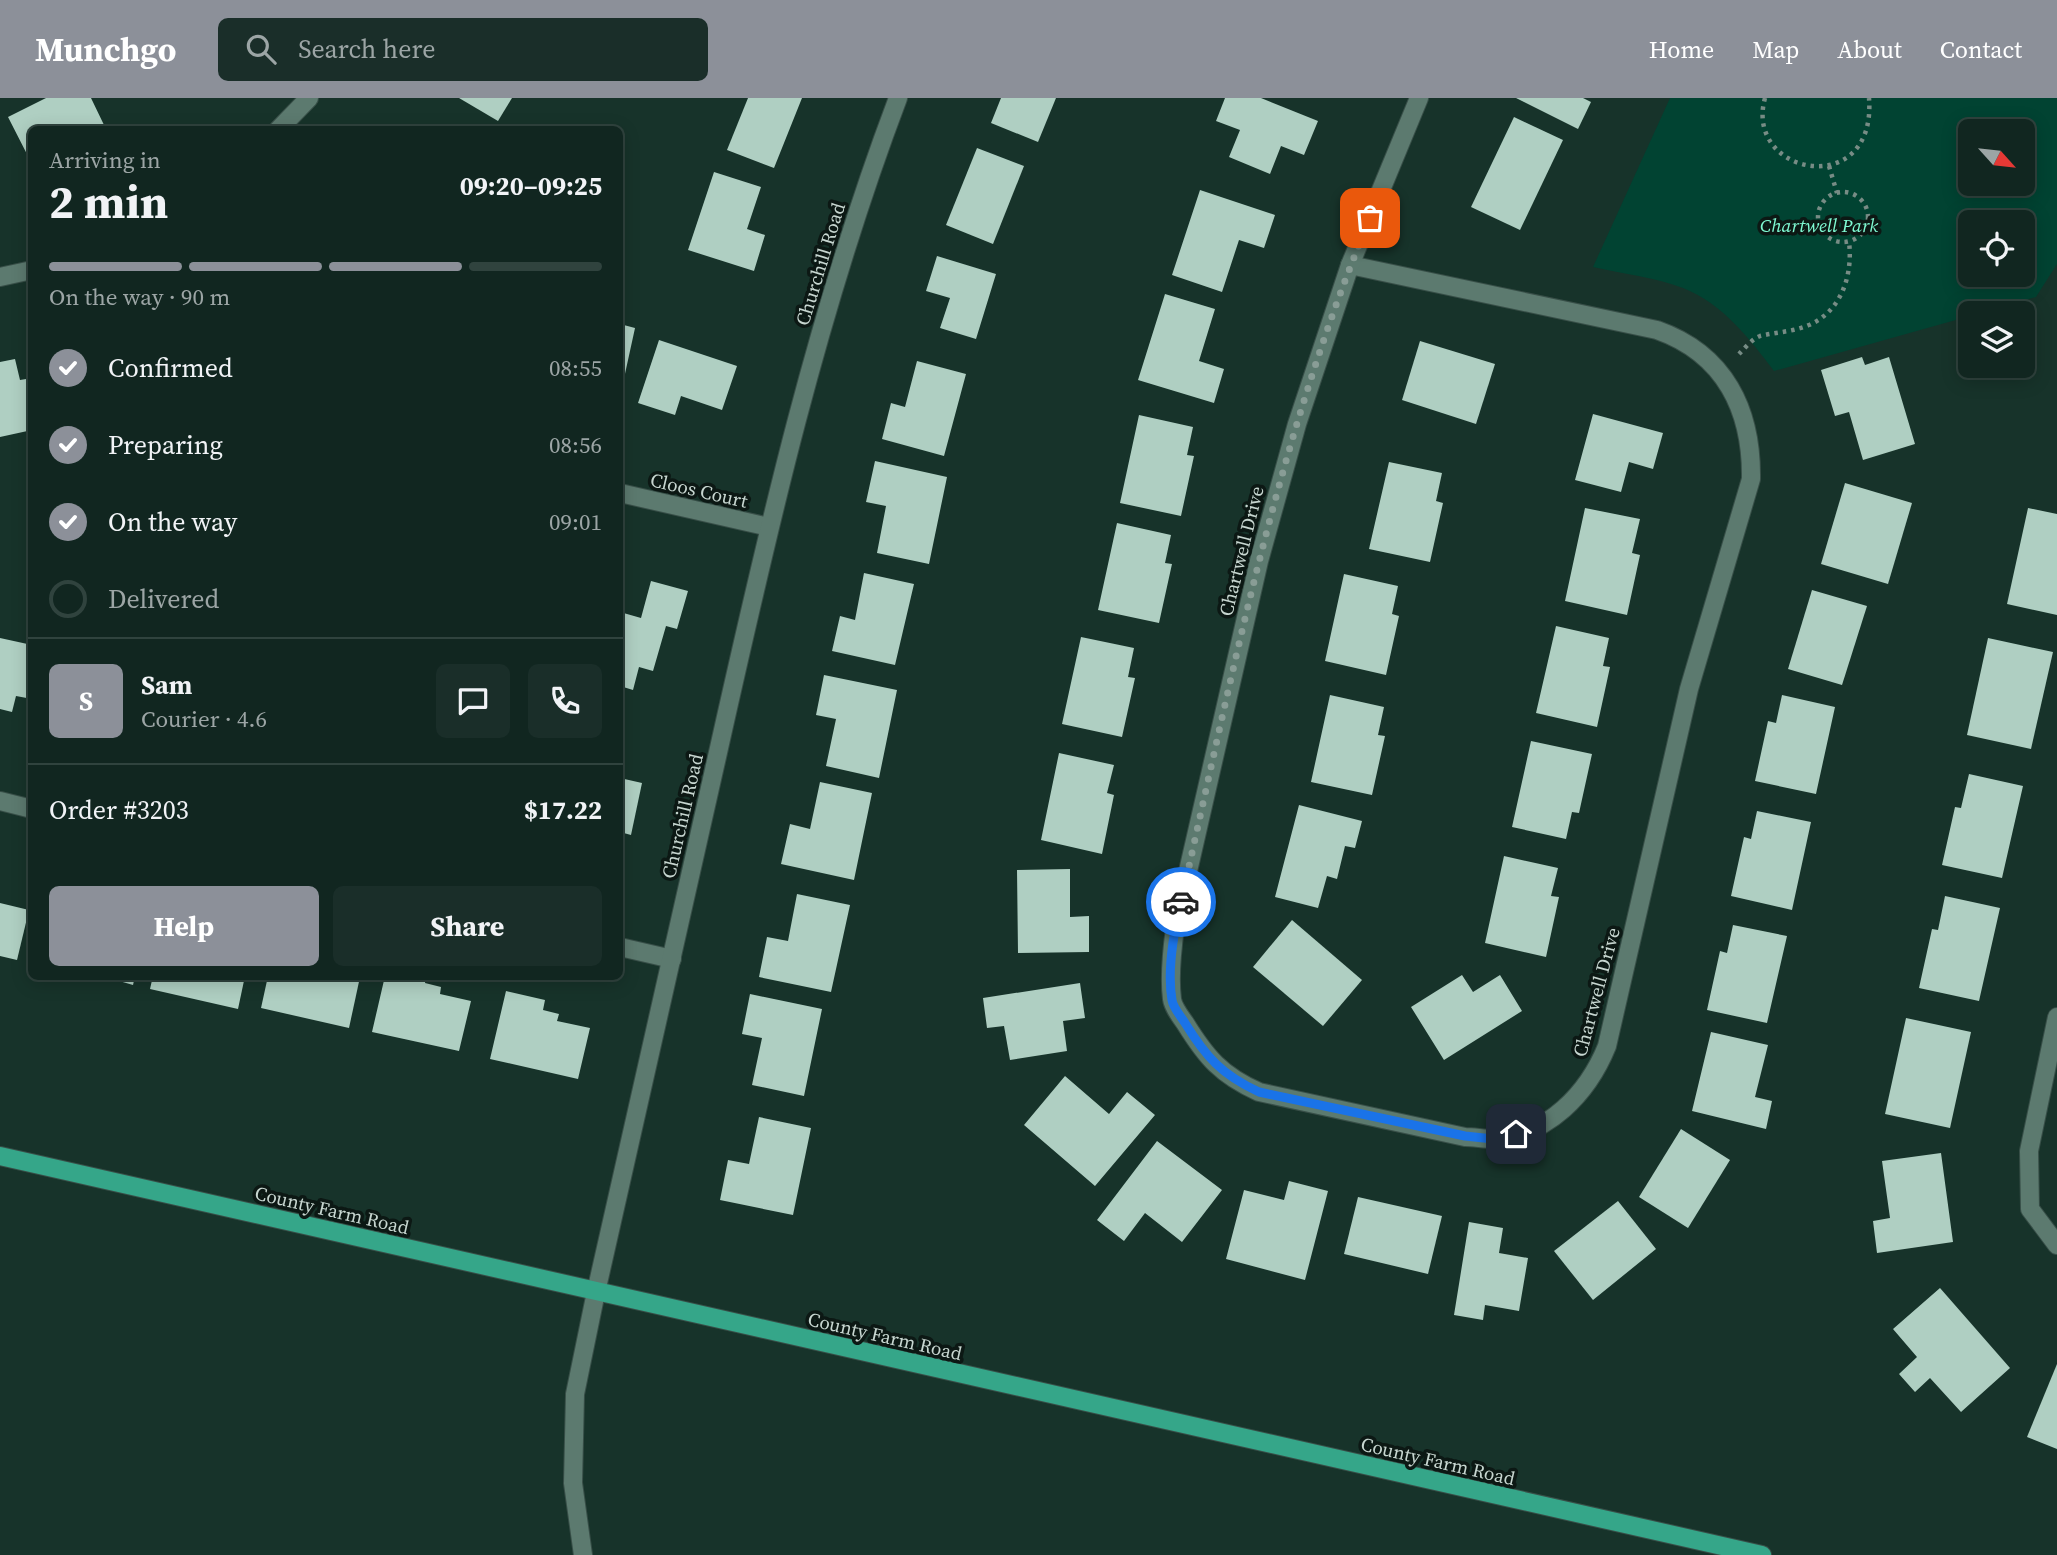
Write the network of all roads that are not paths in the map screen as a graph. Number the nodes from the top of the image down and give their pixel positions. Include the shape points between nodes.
1 (309, 98) edge
2 (898, 98) edge
3 (1419, 98) edge
4 (282, 126) edge
5 (1350, 265) junction
6 (28, 271) edge
7 (0, 277) edge
8 (623, 494) edge
9 (769, 527) junction
10 (0, 801) edge
11 (28, 808) edge
12 (623, 948) edge
13 (672, 959) junction
14 (2057, 1017) edge
15 (0, 1156) edge
16 (2057, 1245) edge
17 (596, 1292) junction
18 (583, 1555) edge
19 (1762, 1555) edge

1 - 4 street
2 - 9 street, Churchill Road via 810,368
3 - 5 street, Chartwell Drive
5 - 5 street, Chartwell Drive via 1677,337 1709,359 1730,387 1746,424 1751,479 1689,689 1608,1046 1586,1088 1567,1107 1546,1122 1493,1139 1259,1092 1216,1067 1172,1002 1172,947 1259,561 1297,424
6 - 7 street
8 - 9 street, Cloos Court
9 - 13 street, Churchill Road
10 - 11 street
12 - 13 street
13 - 17 street, Churchill Road
14 - 16 street via 2029,1151 2030,1209
15 - 17 main road, County Farm Road
17 - 18 street, Churchill Road via 575,1394 573,1482
17 - 19 main road, County Farm Road

